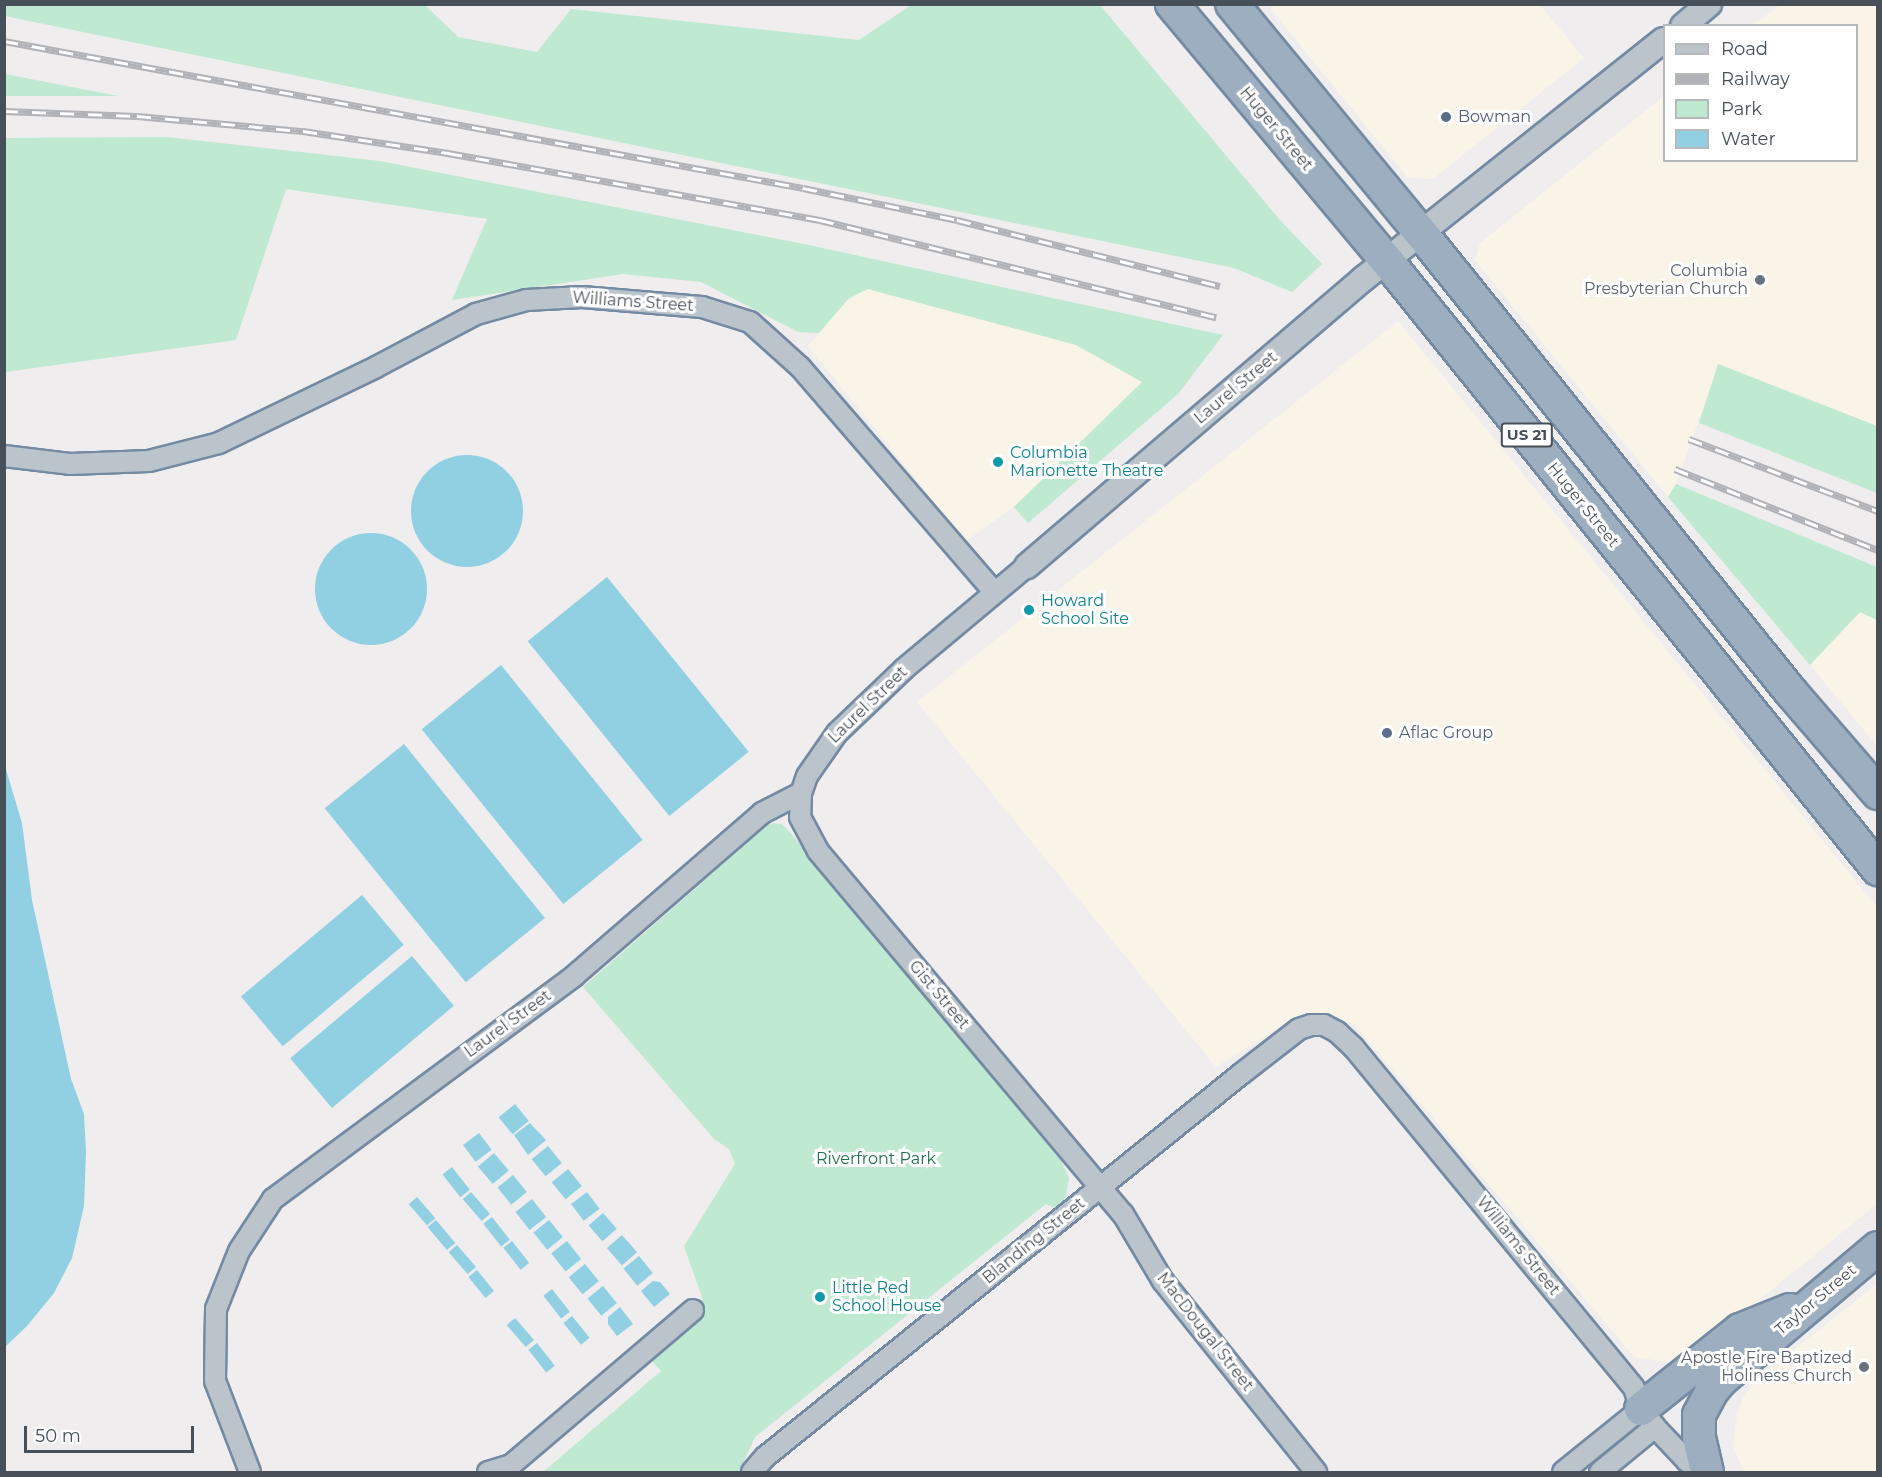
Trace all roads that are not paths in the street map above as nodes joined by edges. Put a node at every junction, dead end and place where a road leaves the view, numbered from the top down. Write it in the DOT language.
graph roads {
  1 [pos="1172,4"];
  2 [pos="1232,4"];
  3 [pos="1709,4"];
  4 [pos="1685,24"];
  5 [pos="1663,42"];
  6 [pos="1421,233"];
  7 [pos="1387,261"];
  8 [pos="4,456"];
  9 [pos="1027,566"];
  10 [pos="994,592"];
  11 [pos="801,793"];
  12 [pos="1878,793"];
  13 [pos="1878,869"];
  14 [pos="1324,1025"];
  15 [pos="1100,1187"];
  16 [pos="1878,1248"];
  17 [pos="1816,1299"];
  18 [pos="693,1310"];
  19 [pos="1648,1418"];
  20 [pos="250,1473"];
  21 [pos="488,1473"];
  22 [pos="752,1473"];
  23 [pos="1316,1473"];
  24 [pos="1563,1473"];
  25 [pos="1600,1473"];
  26 [pos="1705,1473"];
  1 -- 7 [label="highway, Huger Street / US 21"];
  2 -- 6 [label="highway, US 21"];
  3 -- 4 [label="street"];
  5 -- 6 [label="street, Laurel Street"];
  6 -- 7 [label="street, Laurel Street"];
  6 -- 12 [label="highway, US 21"];
  7 -- 9 [label="street, Laurel Street"];
  7 -- 13 [label="highway, Huger Street / US 21"];
  8 -- 10 [label="street, Williams Street"];
  9 -- 10 [label="street, Laurel Street"];
  10 -- 11 [label="street, Laurel Street"];
  11 -- 15 [label="street, Gist Street"];
  11 -- 20 [label="street, Laurel Street"];
  14 -- 15 [label="street, Blanding Street"];
  14 -- 19 [label="street, Williams Street"];
  15 -- 22 [label="street, Blanding Street"];
  15 -- 23 [label="street, MacDougal Street"];
  16 -- 17 [label="highway, Taylor Street"];
  17 -- 19 [label="highway"];
  17 -- 26 [label="highway, Taylor Street"];
  18 -- 21 [label="street"];
  19 -- 24 [label="street"];
  19 -- 25 [label="street"];
  19 -- 26 [label="street, Williams Street"];
}
